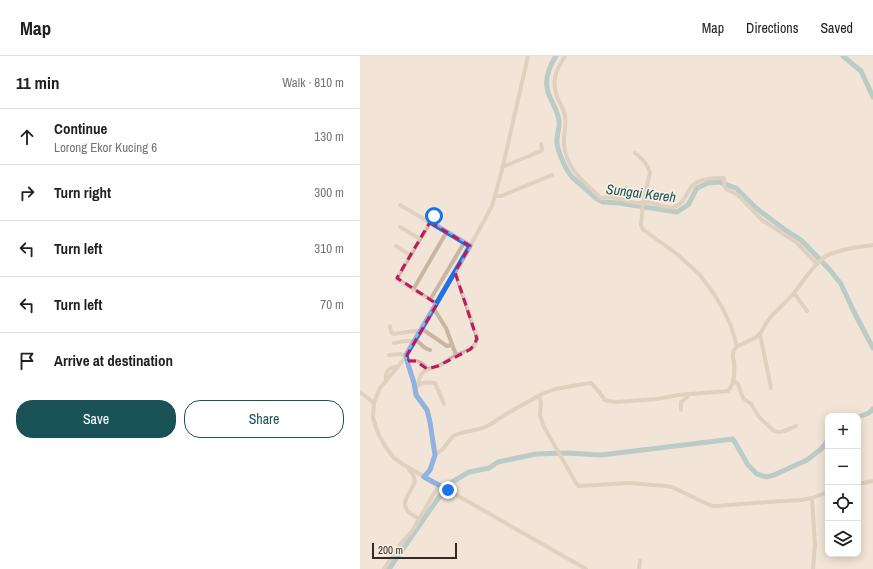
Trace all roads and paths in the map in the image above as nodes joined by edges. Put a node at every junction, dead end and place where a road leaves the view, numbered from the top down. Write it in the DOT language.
graph roads {
  1 [pos="528,56"];
  2 [pos="565,56"];
  3 [pos="541,144"];
  4 [pos="635,153"];
  5 [pos="502,167"];
  6 [pos="552,175"];
  7 [pos="495,196"];
  8 [pos="400,205"];
  9 [pos="643,205"];
  10 [pos="434,216"];
  11 [pos="430,222"];
  12 [pos="400,227"];
  13 [pos="446,232"];
  14 [pos="420,239"];
  15 [pos="464,243"];
  16 [pos="873,245"];
  17 [pos="396,246"];
  18 [pos="470,246"];
  19 [pos="410,255"];
  20 [pos="819,262"];
  21 [pos="455,272"];
  22 [pos="413,290"];
  23 [pos="794,293"];
  24 [pos="430,300"];
  25 [pos="437,304"];
  26 [pos="434,309"];
  27 [pos="807,311"];
  28 [pos="390,326"];
  29 [pos="421,330"];
  30 [pos="759,334"];
  31 [pos="415,341"];
  32 [pos="402,342"];
  33 [pos="394,343"];
  34 [pos="452,345"];
  35 [pos="737,346"];
  36 [pos="401,348"];
  37 [pos="430,350"];
  38 [pos="388,355"];
  39 [pos="456,355"];
  40 [pos="406,357"];
  41 [pos="427,369"];
  42 [pos="733,381"];
  43 [pos="418,386"];
  44 [pos="771,388"];
  45 [pos="416,391"];
  46 [pos="360,392"];
  47 [pos="687,394"];
  48 [pos="539,396"];
  49 [pos="374,403"];
  50 [pos="444,404"];
  51 [pos="681,410"];
  52 [pos="796,426"];
  53 [pos="435,455"];
  54 [pos="409,469"];
  55 [pos="424,477"];
  56 [pos="873,481"];
  57 [pos="861,483"];
  58 [pos="441,486"];
  59 [pos="825,493"];
  60 [pos="812,498"];
  61 [pos="420,519"];
  62 [pos="640,561"];
  63 [pos="384,569"];
  64 [pos="586,569"];
  65 [pos="639,569"];
  66 [pos="813,569"];
  1 -- 5 [label="street"];
  2 -- 9 [label="street"];
  3 -- 5 [label="street"];
  4 -- 9 [label="street"];
  5 -- 7 [label="street"];
  6 -- 7 [label="street"];
  7 -- 18 [label="street"];
  8 -- 11 [label="street"];
  9 -- 20 [label="street"];
  9 -- 35 [label="street"];
  10 -- 11 [label="street"];
  11 -- 13 [label="street"];
  11 -- 14 [label="street"];
  12 -- 14 [label="street"];
  13 -- 15 [label="street"];
  13 -- 22 [label="street"];
  14 -- 19 [label="street"];
  15 -- 18 [label="street"];
  15 -- 24 [label="street"];
  16 -- 20 [label="street"];
  17 -- 19 [label="street"];
  18 -- 21 [label="street"];
  19 -- 22 [label="street"];
  20 -- 23 [label="street"];
  21 -- 25 [label="street"];
  21 -- 39 [label="street"];
  22 -- 24 [label="street"];
  23 -- 27 [label="street"];
  23 -- 30 [label="street"];
  24 -- 25 [label="street"];
  25 -- 26 [label="street"];
  26 -- 29 [label="street"];
  26 -- 34 [label="street"];
  28 -- 29 [label="street"];
  29 -- 31 [label="street"];
  29 -- 34 [label="street"];
  30 -- 35 [label="street"];
  30 -- 44 [label="street"];
  31 -- 32 [label="street"];
  31 -- 37 [label="street"];
  31 -- 40 [label="street"];
  32 -- 33 [label="street"];
  32 -- 36 [label="street"];
  34 -- 39 [label="street"];
  35 -- 42 [label="street"];
  38 -- 40 [label="street"];
  39 -- 41 [label="street"];
  40 -- 41 [label="street"];
  40 -- 45 [label="street"];
  40 -- 49 [label="street"];
  41 -- 43 [label="street"];
  42 -- 47 [label="street"];
  42 -- 52 [label="street"];
  43 -- 45 [label="street"];
  43 -- 50 [label="street"];
  45 -- 53 [label="street"];
  46 -- 49 [label="street"];
  47 -- 48 [label="street"];
  47 -- 51 [label="street"];
  48 -- 53 [label="street"];
  48 -- 60 [label="street"];
  49 -- 54 [label="street"];
  53 -- 55 [label="street"];
  54 -- 55 [label="street"];
  54 -- 61 [label="street"];
  55 -- 58 [label="street"];
  56 -- 57 [label="street"];
  58 -- 61 [label="street"];
  58 -- 64 [label="street"];
  59 -- 60 [label="street"];
  60 -- 66 [label="street"];
  61 -- 63 [label="street"];
  62 -- 65 [label="street"];
}
